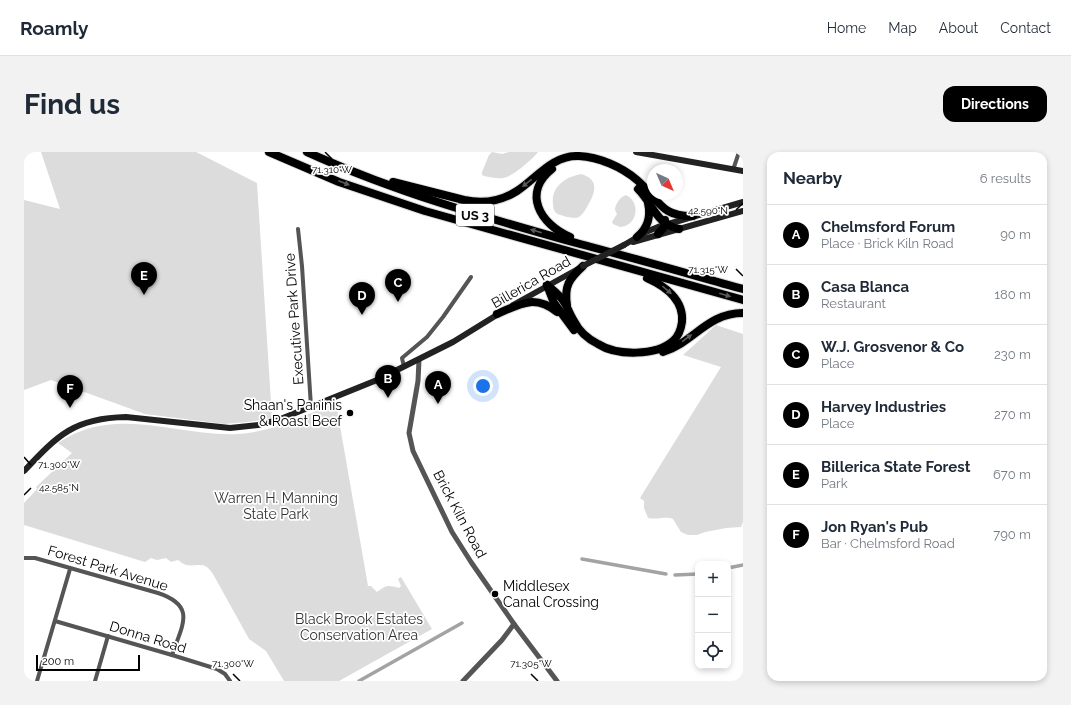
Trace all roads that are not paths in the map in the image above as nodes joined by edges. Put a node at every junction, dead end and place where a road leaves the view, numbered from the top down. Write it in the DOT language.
graph roads {
  1 [pos="269,152"];
  2 [pos="307,152"];
  3 [pos="636,152"];
  4 [pos="741,152"];
  5 [pos="743,156"];
  6 [pos="733,170"];
  7 [pos="743,171"];
  8 [pos="353,172"];
  9 [pos="647,191"];
  10 [pos="647,198"];
  11 [pos="647,200"];
  12 [pos="648,200"];
  13 [pos="655,200"];
  14 [pos="743,202"];
  15 [pos="743,211"];
  16 [pos="693,216"];
  17 [pos="666,224"];
  18 [pos="679,228"];
  19 [pos="298,229"];
  20 [pos="658,234"];
  21 [pos="637,237"];
  22 [pos="624,245"];
  23 [pos="600,249"];
  24 [pos="583,266"];
  25 [pos="620,266"];
  26 [pos="471,277"];
  27 [pos="547,285"];
  28 [pos="743,289"];
  29 [pos="743,300"];
  30 [pos="568,308"];
  31 [pos="743,313"];
  32 [pos="497,314"];
  33 [pos="565,318"];
  34 [pos="419,360"];
  35 [pos="404,367"];
  36 [pos="312,407"];
  37 [pos="24,471"];
  38 [pos="24,558"];
  39 [pos="70,569"];
  40 [pos="55,621"];
  41 [pos="514,624"];
  42 [pos="108,636"];
  43 [pos="172,655"];
  44 [pos="37,681"];
  45 [pos="96,681"];
  46 [pos="230,681"];
  47 [pos="463,681"];
  48 [pos="557,681"];
  1 -- 25 [label="highway, US 3, one-way"];
  2 -- 8 [label="highway, US 3"];
  3 -- 6 [label="main road"];
  4 -- 5 [label="street"];
  4 -- 6 [label="street"];
  6 -- 7 [label="main road"];
  9 -- 8 [label="highway, one-way"];
  23 -- 8 [label="highway, US 3, one-way"];
  10 -- 23 [label="highway"];
  11 -- 21 [label="highway"];
  12 -- 17 [label="highway"];
  13 -- 16 [label="highway"];
  13 -- 17 [label="highway"];
  14 -- 16 [label="main road, Billerica Road"];
  15 -- 18 [label="main road, Billerica Road"];
  16 -- 17 [label="main road, Billerica Road"];
  17 -- 18 [label="highway"];
  17 -- 20 [label="highway"];
  17 -- 21 [label="main road, Billerica Road"];
  18 -- 20 [label="main road, Billerica Road"];
  19 -- 36 [label="street, Executive Park Drive"];
  20 -- 22 [label="main road, Billerica Road"];
  21 -- 22 [label="main road, Billerica Road"];
  22 -- 24 [label="main road, Billerica Road, bridge"];
  23 -- 28 [label="highway, US 3"];
  24 -- 27 [label="main road, Billerica Road"];
  24 -- 30 [label="highway"];
  25 -- 29 [label="highway, US 3, one-way"];
  25 -- 30 [label="highway, one-way"];
  26 -- 35 [label="street"];
  27 -- 30 [label="highway"];
  27 -- 32 [label="main road, Billerica Road"];
  27 -- 33 [label="highway"];
  33 -- 31 [label="highway, one-way"];
  32 -- 33 [label="highway"];
  32 -- 34 [label="main road, Billerica Road"];
  34 -- 35 [label="main road, Billerica Road"];
  34 -- 41 [label="street, Brick Kiln Road"];
  35 -- 36 [label="main road, Billerica Road"];
  36 -- 37 [label="main road, Billerica Road"];
  38 -- 39 [label="street, Forest Park Avenue"];
  39 -- 40 [label="street"];
  39 -- 43 [label="street, Forest Park Avenue"];
  40 -- 42 [label="street, Donna Road"];
  40 -- 44 [label="street"];
  41 -- 47 [label="street"];
  41 -- 48 [label="street, Brick Kiln Road"];
  42 -- 43 [label="street, Donna Road"];
  42 -- 45 [label="street"];
  43 -- 46 [label="street, Donna Road"];
}
